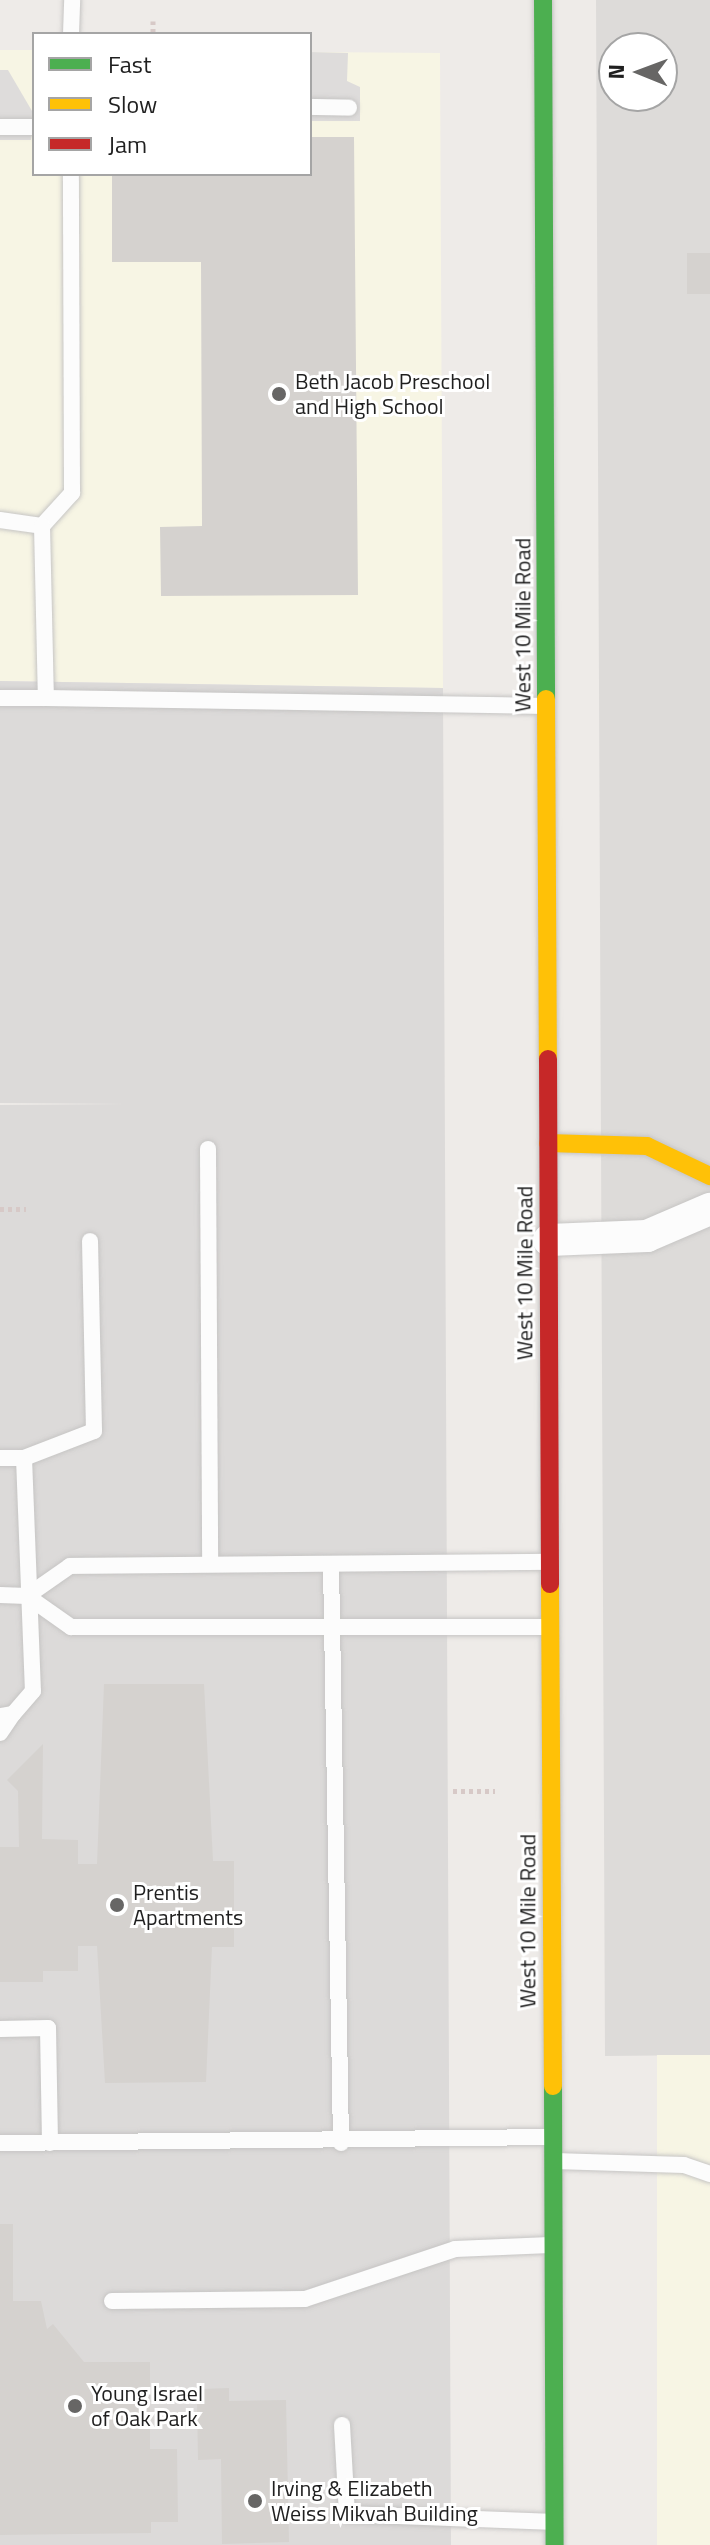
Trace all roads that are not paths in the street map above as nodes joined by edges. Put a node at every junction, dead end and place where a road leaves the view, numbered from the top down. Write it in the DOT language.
graph roads {
  1 [pos="72,0"];
  2 [pos="543,0"];
  3 [pos="71,32"];
  4 [pos="312,107"];
  5 [pos="349,108"];
  6 [pos="0,127"];
  7 [pos="32,127"];
  8 [pos="71,176"];
  9 [pos="0,520"];
  10 [pos="42,526"];
  11 [pos="0,698"];
  12 [pos="46,698"];
  13 [pos="548,706"];
  14 [pos="548,1143"];
  15 [pos="208,1149"];
  16 [pos="710,1176"];
  17 [pos="710,1209"];
  18 [pos="549,1240"];
  19 [pos="90,1241"];
  20 [pos="0,1458"];
  21 [pos="24,1458"];
  22 [pos="551,1562"];
  23 [pos="210,1564"];
  24 [pos="331,1564"];
  25 [pos="0,1595"];
  26 [pos="27,1596"];
  27 [pos="332,1627"];
  28 [pos="551,1627"];
  29 [pos="7,1715"];
  30 [pos="0,1733"];
  31 [pos="0,2029"];
  32 [pos="553,2137"];
  33 [pos="0,2143"];
  34 [pos="50,2143"];
  35 [pos="341,2143"];
  36 [pos="553,2161"];
  37 [pos="710,2174"];
  38 [pos="553,2245"];
  39 [pos="112,2301"];
  40 [pos="342,2425"];
  41 [pos="555,2522"];
  42 [pos="555,2545"];
  1 -- 3 [label="lane"];
  2 -- 13 [label="main road, West 10 Mile Road"];
  4 -- 5 [label="lane"];
  6 -- 7 [label="lane"];
  8 -- 10 [label="lane"];
  9 -- 10 [label="lane"];
  10 -- 12 [label="lane"];
  11 -- 12 [label="lane"];
  12 -- 13 [label="lane"];
  13 -- 14 [label="main road, West 10 Mile Road"];
  14 -- 16 [label="main road"];
  14 -- 18 [label="main road, West 10 Mile Road"];
  15 -- 23 [label="lane"];
  17 -- 18 [label="street"];
  18 -- 22 [label="main road, West 10 Mile Road"];
  19 -- 21 [label="lane"];
  20 -- 21 [label="lane"];
  21 -- 26 [label="lane"];
  22 -- 24 [label="lane"];
  22 -- 28 [label="main road, West 10 Mile Road"];
  23 -- 24 [label="lane"];
  23 -- 26 [label="lane"];
  24 -- 27 [label="lane"];
  25 -- 26 [label="lane"];
  26 -- 27 [label="lane"];
  26 -- 29 [label="lane"];
  27 -- 28 [label="lane"];
  27 -- 35 [label="lane"];
  28 -- 32 [label="main road, West 10 Mile Road"];
  29 -- 30 [label="lane"];
  31 -- 34 [label="lane"];
  32 -- 35 [label="lane"];
  32 -- 36 [label="main road, West 10 Mile Road"];
  33 -- 34 [label="lane"];
  34 -- 35 [label="lane"];
  36 -- 37 [label="lane"];
  36 -- 38 [label="main road, West 10 Mile Road"];
  38 -- 39 [label="lane"];
  38 -- 41 [label="main road, West 10 Mile Road"];
  40 -- 41 [label="lane"];
  41 -- 42 [label="main road, West 10 Mile Road"];
}
